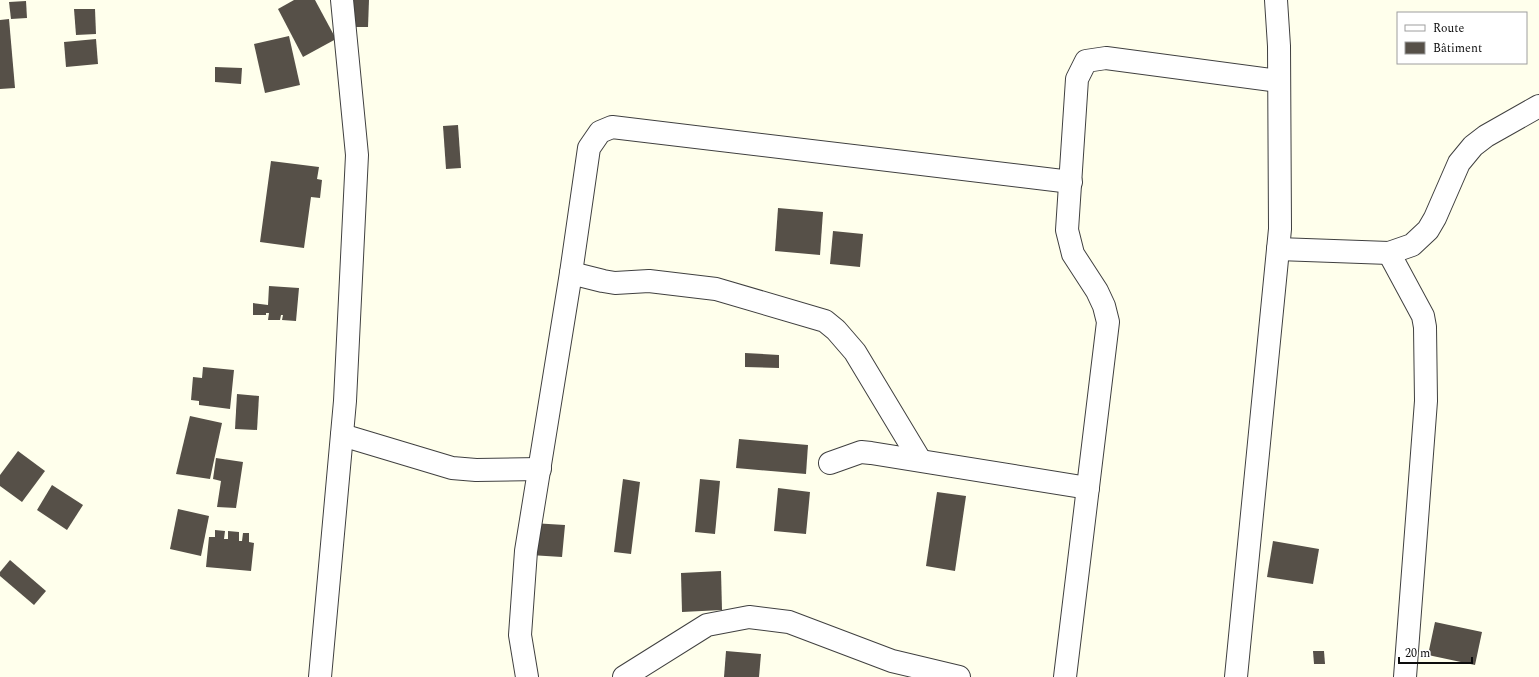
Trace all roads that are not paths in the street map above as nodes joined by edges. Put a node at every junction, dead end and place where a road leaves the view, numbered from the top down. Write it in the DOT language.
graph roads {
  1 [pos="342,0"];
  2 [pos="1276,0"];
  3 [pos="1279,81"];
  4 [pos="1539,106"];
  5 [pos="1071,182"];
  6 [pos="1278,249"];
  7 [pos="1388,253"];
  8 [pos="571,272"];
  9 [pos="342,435"];
  10 [pos="920,460"];
  11 [pos="830,463"];
  12 [pos="540,468"];
  13 [pos="1088,488"];
  14 [pos="320,677"];
  15 [pos="527,677"];
  16 [pos="624,677"];
  17 [pos="959,677"];
  18 [pos="1065,677"];
  19 [pos="1236,677"];
  20 [pos="1404,677"];
  1 -- 9 [label="street"];
  2 -- 3 [label="street"];
  3 -- 5 [label="street"];
  3 -- 6 [label="street"];
  4 -- 7 [label="street"];
  5 -- 8 [label="street"];
  5 -- 13 [label="street"];
  6 -- 7 [label="street"];
  6 -- 19 [label="street"];
  7 -- 20 [label="street"];
  8 -- 10 [label="street"];
  8 -- 12 [label="street"];
  9 -- 12 [label="street"];
  9 -- 14 [label="street"];
  10 -- 11 [label="street"];
  10 -- 13 [label="street"];
  12 -- 15 [label="street"];
  13 -- 18 [label="street"];
  16 -- 17 [label="street"];
}
